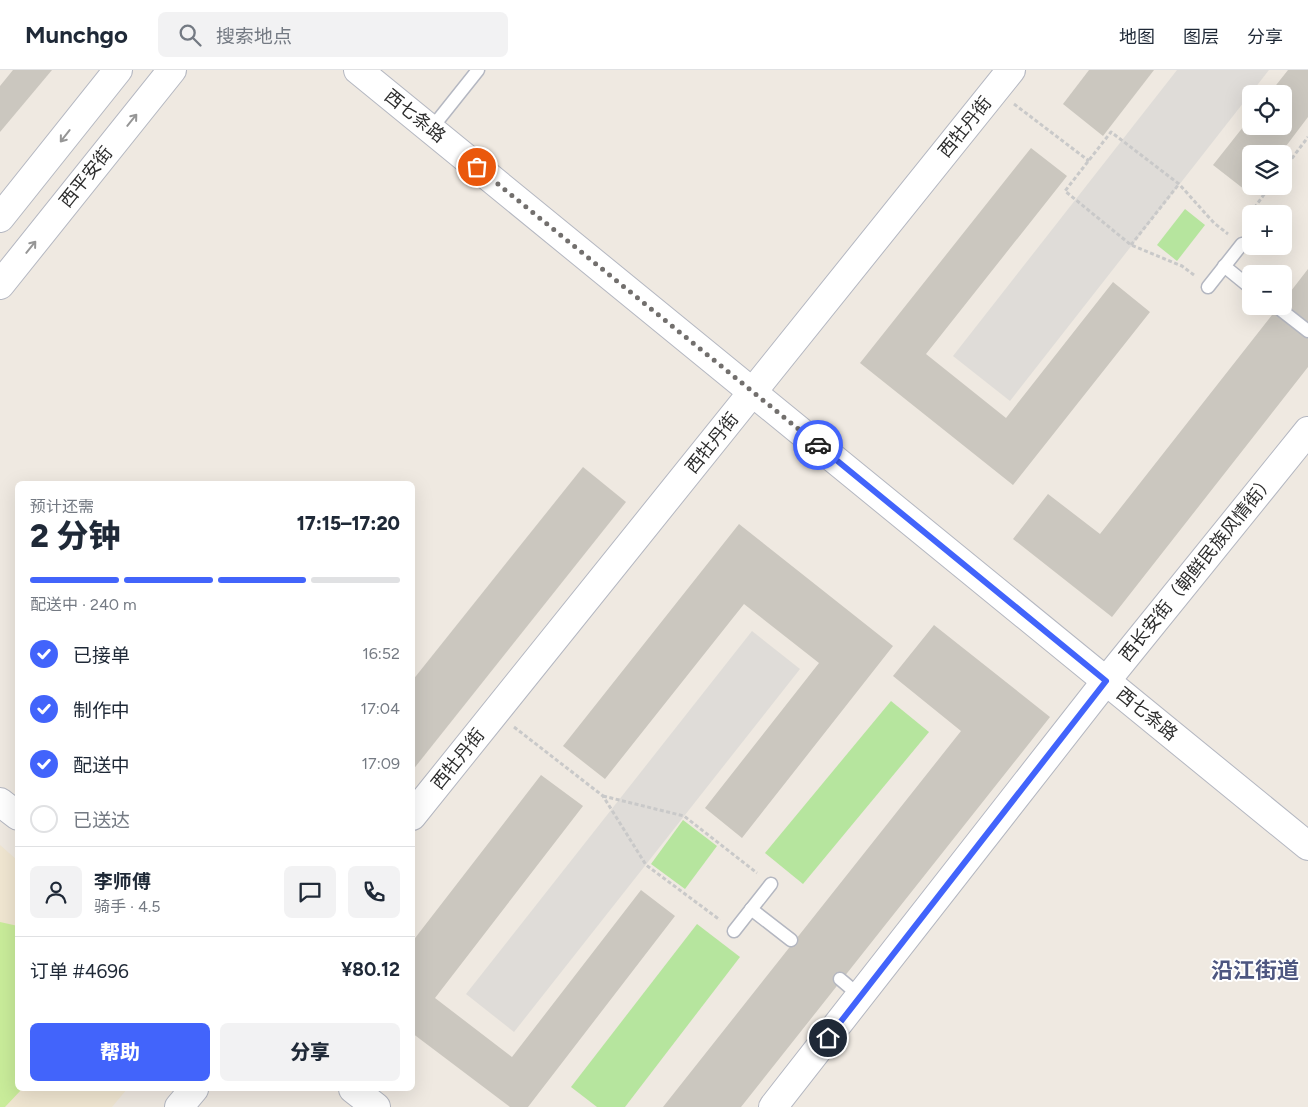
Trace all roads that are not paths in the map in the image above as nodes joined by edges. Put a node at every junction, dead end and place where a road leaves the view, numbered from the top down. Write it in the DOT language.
graph roads {
  1 [pos="118,70"];
  2 [pos="172,70"];
  3 [pos="358,70"];
  4 [pos="478,70"];
  5 [pos="1003,80"];
  6 [pos="431,130"];
  7 [pos="0,218"];
  8 [pos="1242,244"];
  9 [pos="1224,266"];
  10 [pos="1242,281"];
  11 [pos="0,285"];
  12 [pos="1208,287"];
  13 [pos="1288,315"];
  14 [pos="1308,331"];
  15 [pos="753,392"];
  16 [pos="1308,431"];
  17 [pos="1106,681"];
  18 [pos="0,802"];
  19 [pos="415,812"];
  20 [pos="15,814"];
  21 [pos="1308,846"];
  22 [pos="771,884"];
  23 [pos="752,909"];
  24 [pos="734,931"];
  25 [pos="791,940"];
  26 [pos="192,1091"];
  27 [pos="356,1091"];
  28 [pos="179,1107"];
  29 [pos="376,1107"];
  30 [pos="773,1107"];
  1 -- 7 [label="street, one-way"];
  11 -- 2 [label="street, 西平安街, one-way"];
  3 -- 6 [label="street, 西七条路"];
  4 -- 6 [label="lane"];
  5 -- 15 [label="street, 西牡丹街"];
  6 -- 15 [label="street, 西七条路"];
  8 -- 9 [label="lane"];
  9 -- 10 [label="lane"];
  9 -- 12 [label="lane"];
  13 -- 14 [label="lane"];
  15 -- 17 [label="street, 西七条路"];
  15 -- 19 [label="street, 西牡丹街"];
  16 -- 17 [label="street, 西长安街（朝鲜民族风情街）"];
  17 -- 21 [label="street, 西七条路"];
  17 -- 30 [label="street, 西长安街（朝鲜民族风情街）"];
  18 -- 20 [label="street"];
  22 -- 23 [label="lane"];
  23 -- 24 [label="lane"];
  23 -- 25 [label="lane"];
  26 -- 28 [label="street"];
  27 -- 29 [label="street"];
}
